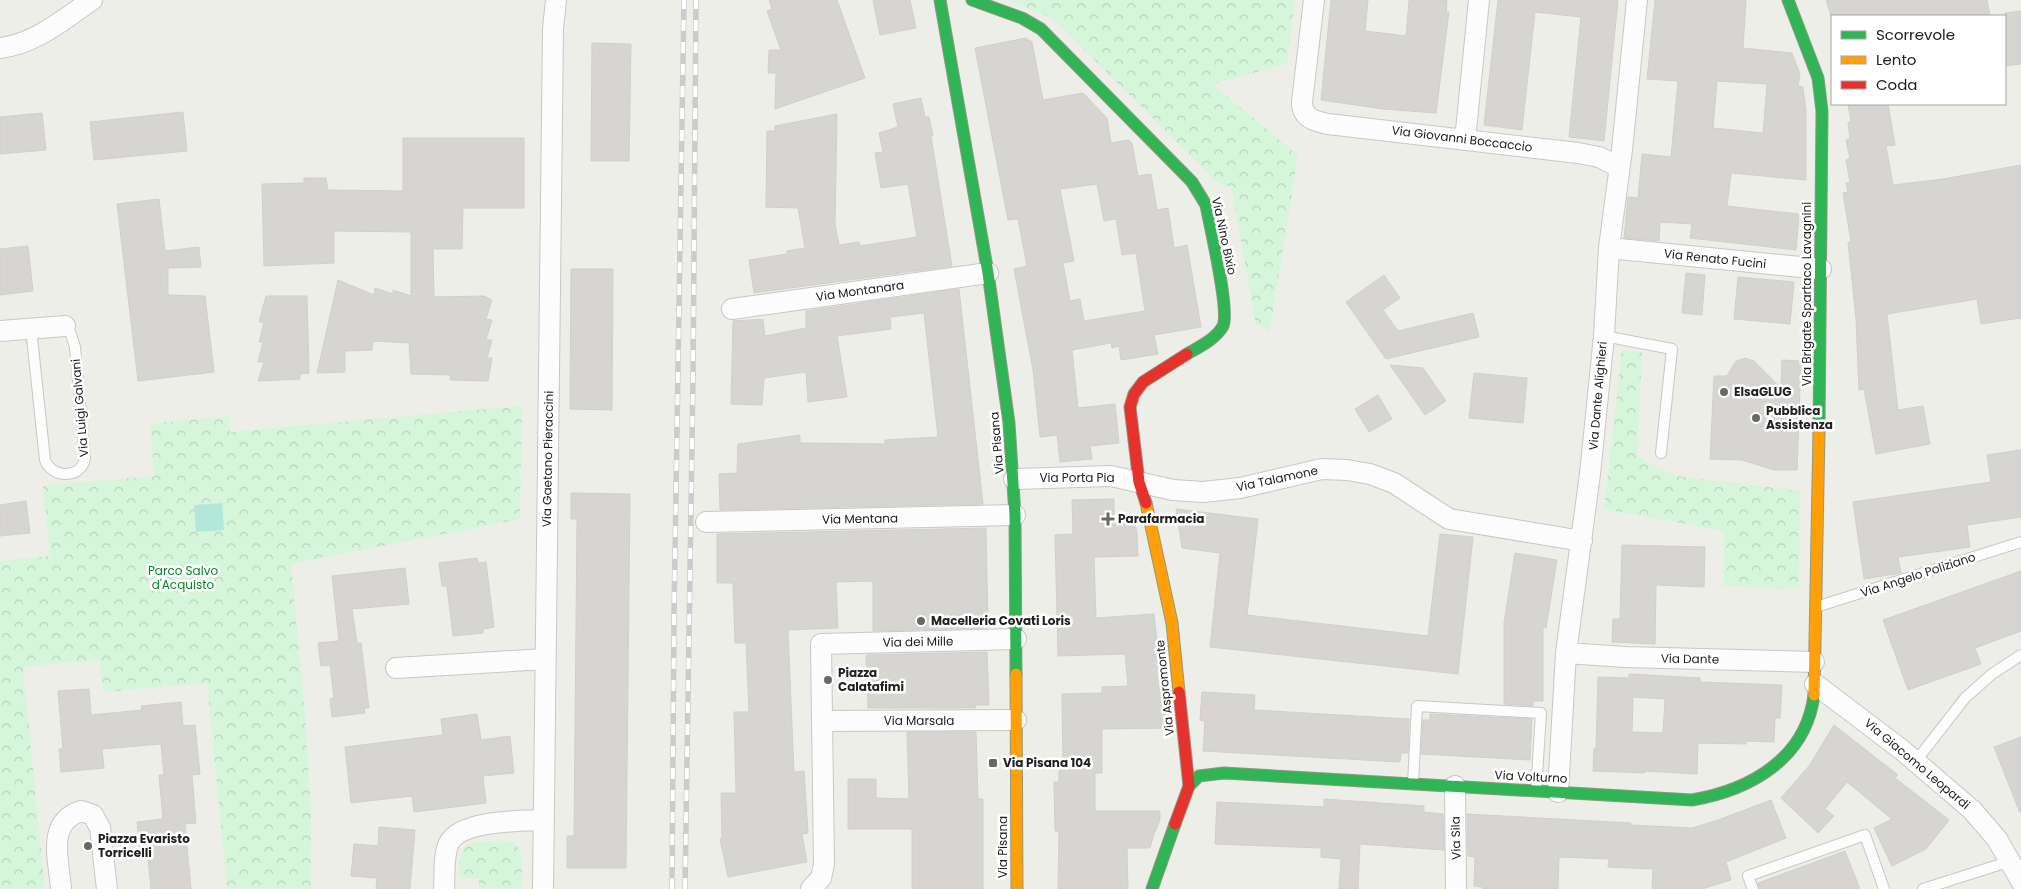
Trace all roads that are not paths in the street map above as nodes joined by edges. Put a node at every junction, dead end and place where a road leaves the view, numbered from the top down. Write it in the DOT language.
graph roads {
  1 [pos="548,0"];
  2 [pos="556,0"];
  3 [pos="940,0"];
  4 [pos="972,0"];
  5 [pos="1314,0"];
  6 [pos="1479,0"];
  7 [pos="1637,0"];
  8 [pos="1788,0"];
  9 [pos="81,4"];
  10 [pos="553,29"];
  11 [pos="0,48"];
  12 [pos="1465,140"];
  13 [pos="1619,167"];
  14 [pos="1609,248"];
  15 [pos="1821,269"];
  16 [pos="988,273"];
  17 [pos="732,309"];
  18 [pos="65,326"];
  19 [pos="31,328"];
  20 [pos="0,331"];
  21 [pos="1604,336"];
  22 [pos="1661,453"];
  23 [pos="1014,479"];
  24 [pos="1139,482"];
  25 [pos="1015,515"];
  26 [pos="706,522"];
  27 [pos="1582,541"];
  28 [pos="2021,542"];
  29 [pos="1815,607"];
  30 [pos="1016,640"];
  31 [pos="1566,654"];
  32 [pos="2021,655"];
  33 [pos="545,659"];
  34 [pos="1814,662"];
  35 [pos="396,668"];
  36 [pos="1815,684"];
  37 [pos="1016,720"];
  38 [pos="822,721"];
  39 [pos="1916,761"];
  40 [pos="1413,784"];
  41 [pos="1189,786"];
  42 [pos="1455,786"];
  43 [pos="1536,791"];
  44 [pos="1558,792"];
  45 [pos="543,820"];
  46 [pos="2011,862"];
  47 [pos="2021,881"];
  48 [pos="813,888"];
  49 [pos="61,889"];
  50 [pos="107,889"];
  51 [pos="444,889"];
  52 [pos="542,889"];
  53 [pos="1017,889"];
  54 [pos="1152,889"];
  55 [pos="1456,889"];
  56 [pos="1752,889"];
  57 [pos="1884,889"];
  58 [pos="1923,889"];
  1 -- 10 [label="street, Via Gaetano Pieraccini"];
  2 -- 10 [label="street, Via Gaetano Pieraccini"];
  3 -- 16 [label="street, Via Pisana"];
  4 -- 24 [label="street, Via Nino Bixio"];
  5 -- 12 [label="street, Via Giovanni Boccaccio"];
  6 -- 12 [label="street"];
  7 -- 13 [label="street, Via Dante Alighieri"];
  8 -- 15 [label="street, Via Brigate Spartaco Lavagnini"];
  9 -- 11 [label="street"];
  10 -- 33 [label="street, Via Gaetano Pieraccini"];
  12 -- 13 [label="street, Via Giovanni Boccaccio"];
  13 -- 14 [label="street, Via Dante Alighieri"];
  14 -- 15 [label="street, Via Renato Fucini"];
  14 -- 21 [label="street, Via Dante Alighieri"];
  15 -- 29 [label="street, Via Brigate Spartaco Lavagnini"];
  16 -- 17 [label="street, Via Montanara"];
  16 -- 23 [label="street, Via Pisana"];
  18 -- 19 [label="street, Via Luigi Galvani"];
  18 -- 19 [label="lane, Via Luigi Galvani"];
  19 -- 20 [label="street, Via Luigi Galvani"];
  21 -- 22 [label="lane"];
  21 -- 27 [label="street, Via Dante Alighieri"];
  23 -- 24 [label="street, Via Porta Pia"];
  23 -- 25 [label="street, Via Pisana"];
  24 -- 27 [label="street, Via Talamone"];
  24 -- 41 [label="street, Via Aspromonte"];
  25 -- 26 [label="street, Via Mentana"];
  25 -- 30 [label="street, Via Pisana"];
  27 -- 31 [label="street, Via Dante Alighieri"];
  28 -- 29 [label="lane, Via Angelo Poliziano"];
  29 -- 34 [label="street, Via Brigate Spartaco Lavagnini"];
  30 -- 37 [label="street, Via Pisana"];
  30 -- 38 [label="street, Via dei Mille"];
  31 -- 34 [label="street, Via Dante"];
  31 -- 44 [label="street, Via Dante Alighieri"];
  32 -- 39 [label="lane"];
  33 -- 35 [label="street"];
  33 -- 45 [label="street, Via Gaetano Pieraccini"];
  34 -- 36 [label="street, Via Brigate Spartaco Lavagnini"];
  36 -- 39 [label="street, Via Giacomo Leopardi"];
  36 -- 44 [label="street, Via Volturno"];
  37 -- 38 [label="street, Via Marsala"];
  37 -- 53 [label="street, Via Pisana"];
  38 -- 48 [label="street"];
  39 -- 46 [label="street, Via Giacomo Leopardi"];
  40 -- 41 [label="street, Via Volturno"];
  40 -- 42 [label="street, Via Volturno"];
  40 -- 43 [label="lane"];
  41 -- 54 [label="street, Via Aspromonte"];
  42 -- 43 [label="street, Via Volturno"];
  42 -- 55 [label="street, Via Sila"];
  43 -- 44 [label="street, Via Volturno"];
  45 -- 51 [label="street"];
  45 -- 52 [label="street, Via Gaetano Pieraccini"];
  46 -- 47 [label="street, Via Giacomo Leopardi"];
  46 -- 58 [label="lane"];
  49 -- 50 [label="street"];
  56 -- 57 [label="lane"];
}
